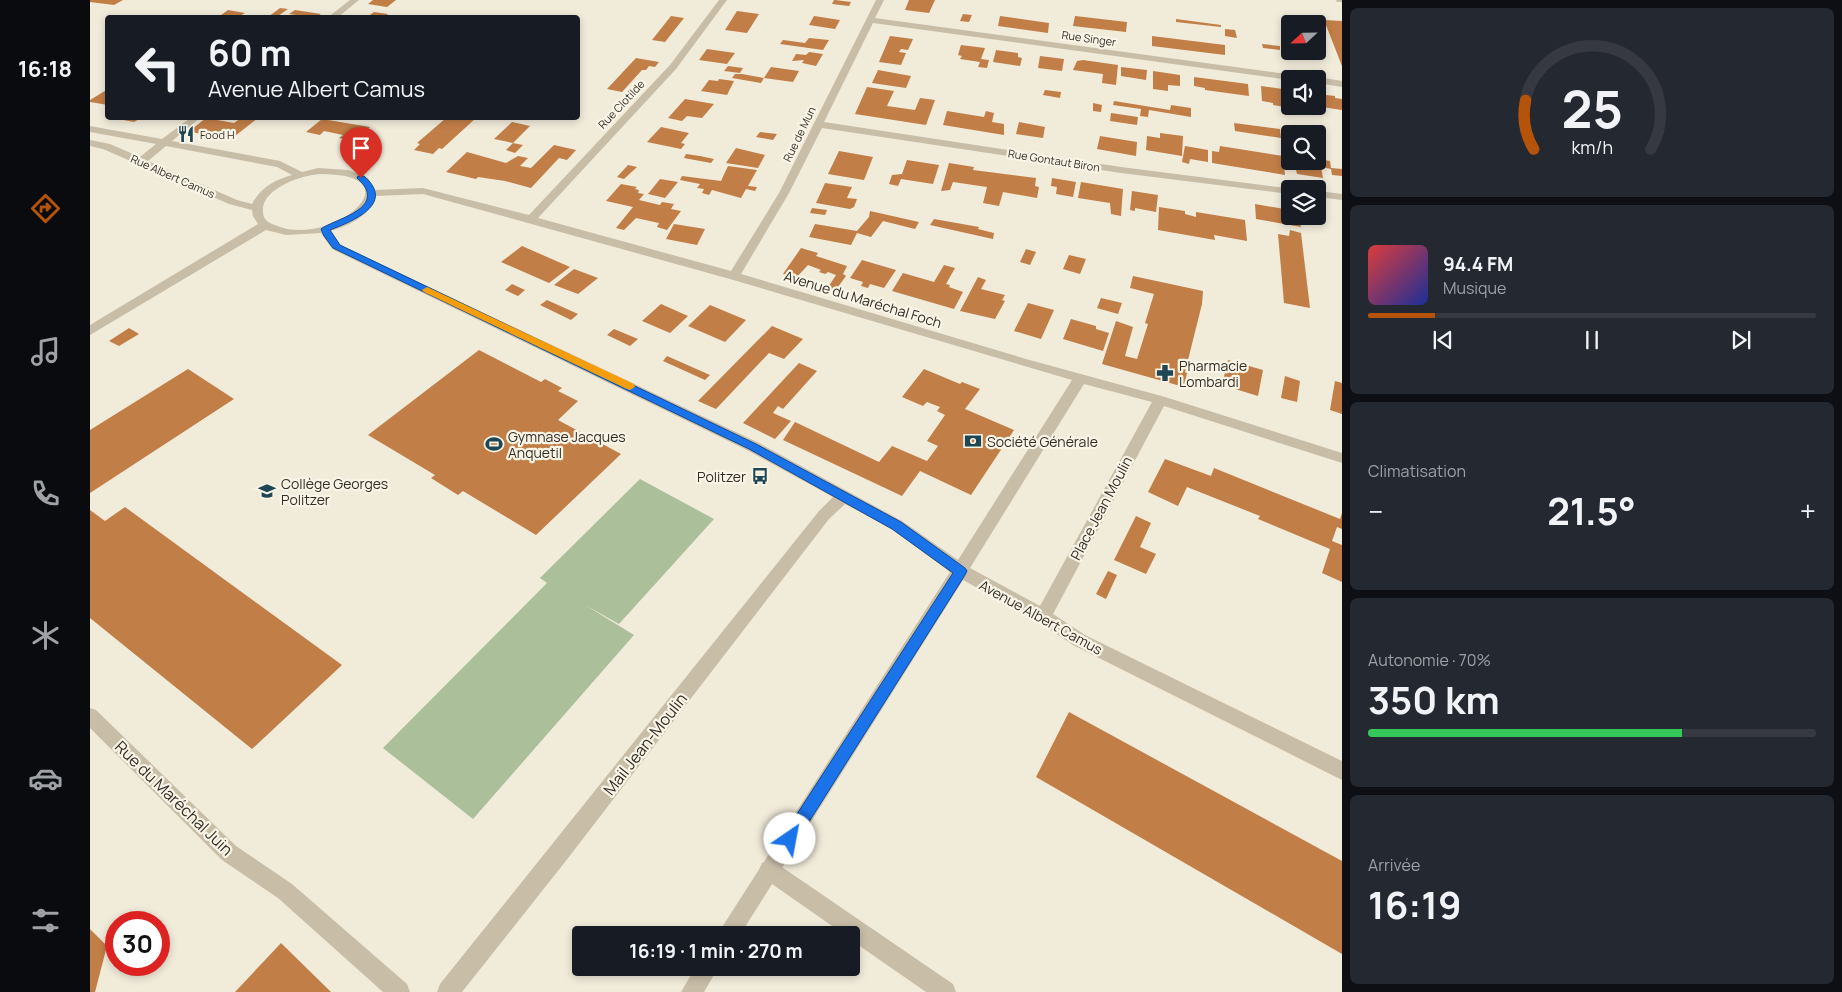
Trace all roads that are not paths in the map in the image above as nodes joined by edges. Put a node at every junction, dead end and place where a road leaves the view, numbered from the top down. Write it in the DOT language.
graph roads {
  1 [pos="355,0"];
  2 [pos="723,0"];
  3 [pos="880,0"];
  4 [pos="335,15"];
  5 [pos="870,20"];
  6 [pos="1281,76"];
  7 [pos="1326,81"];
  8 [pos="1342,84"];
  9 [pos="193,120"];
  10 [pos="818,124"];
  11 [pos="90,129"];
  12 [pos="90,143"];
  13 [pos="161,144"];
  14 [pos="140,162"];
  15 [pos="301,175"];
  16 [pos="1281,190"];
  17 [pos="372,193"];
  18 [pos="1326,195"];
  19 [pos="1342,197"];
  20 [pos="256,208"];
  21 [pos="531,219"];
  22 [pos="265,225"];
  23 [pos="326,229"];
  24 [pos="734,276"];
  25 [pos="90,331"];
  26 [pos="1080,378"];
  27 [pos="1160,400"];
  28 [pos="1342,458"];
  29 [pos="843,496"];
  30 [pos="960,571"];
  31 [pos="1043,616"];
  32 [pos="90,716"];
  33 [pos="1342,771"];
  34 [pos="769,870"];
  35 [pos="734,926"];
  36 [pos="702,976"];
  37 [pos="399,992"];
  38 [pos="448,992"];
  39 [pos="692,992"];
  40 [pos="946,992"];
  1 -- 4 [label="street"];
  2 -- 21 [label="street, Rue Clotilde"];
  3 -- 5 [label="street, Rue de Mun"];
  5 -- 6 [label="street, Rue Singer"];
  5 -- 10 [label="street, Rue de Mun"];
  7 -- 8 [label="street"];
  9 -- 13 [label="street"];
  10 -- 16 [label="street, Rue Gontaut Biron"];
  10 -- 24 [label="street, Rue de Mun"];
  11 -- 13 [label="street"];
  12 -- 14 [label="street, Rue Albert Camus"];
  13 -- 14 [label="street"];
  13 -- 15 [label="street"];
  14 -- 20 [label="street, Rue Albert Camus"];
  15 -- 17 [label="street"];
  15 -- 20 [label="street"];
  17 -- 21 [label="street, Avenue du Maréchal Foch"];
  17 -- 23 [label="street"];
  18 -- 19 [label="street"];
  20 -- 22 [label="street"];
  21 -- 24 [label="street, Avenue du Maréchal Foch"];
  22 -- 23 [label="street"];
  22 -- 25 [label="street"];
  23 -- 29 [label="street, Avenue Albert Camus"];
  24 -- 26 [label="street, Avenue du Maréchal Foch"];
  26 -- 27 [label="street, Avenue du Maréchal Foch"];
  26 -- 30 [label="street"];
  27 -- 28 [label="street, Avenue du Maréchal Foch"];
  27 -- 31 [label="street, Place Jean Moulin"];
  29 -- 30 [label="street, Avenue Albert Camus"];
  29 -- 38 [label="street, Mail Jean-Moulin"];
  30 -- 31 [label="street, Avenue Albert Camus"];
  30 -- 34 [label="street"];
  31 -- 33 [label="street, Avenue Albert Camus"];
  32 -- 37 [label="street, Rue du Maréchal Juin"];
  34 -- 35 [label="street"];
  34 -- 40 [label="street"];
  36 -- 39 [label="street"];
}
